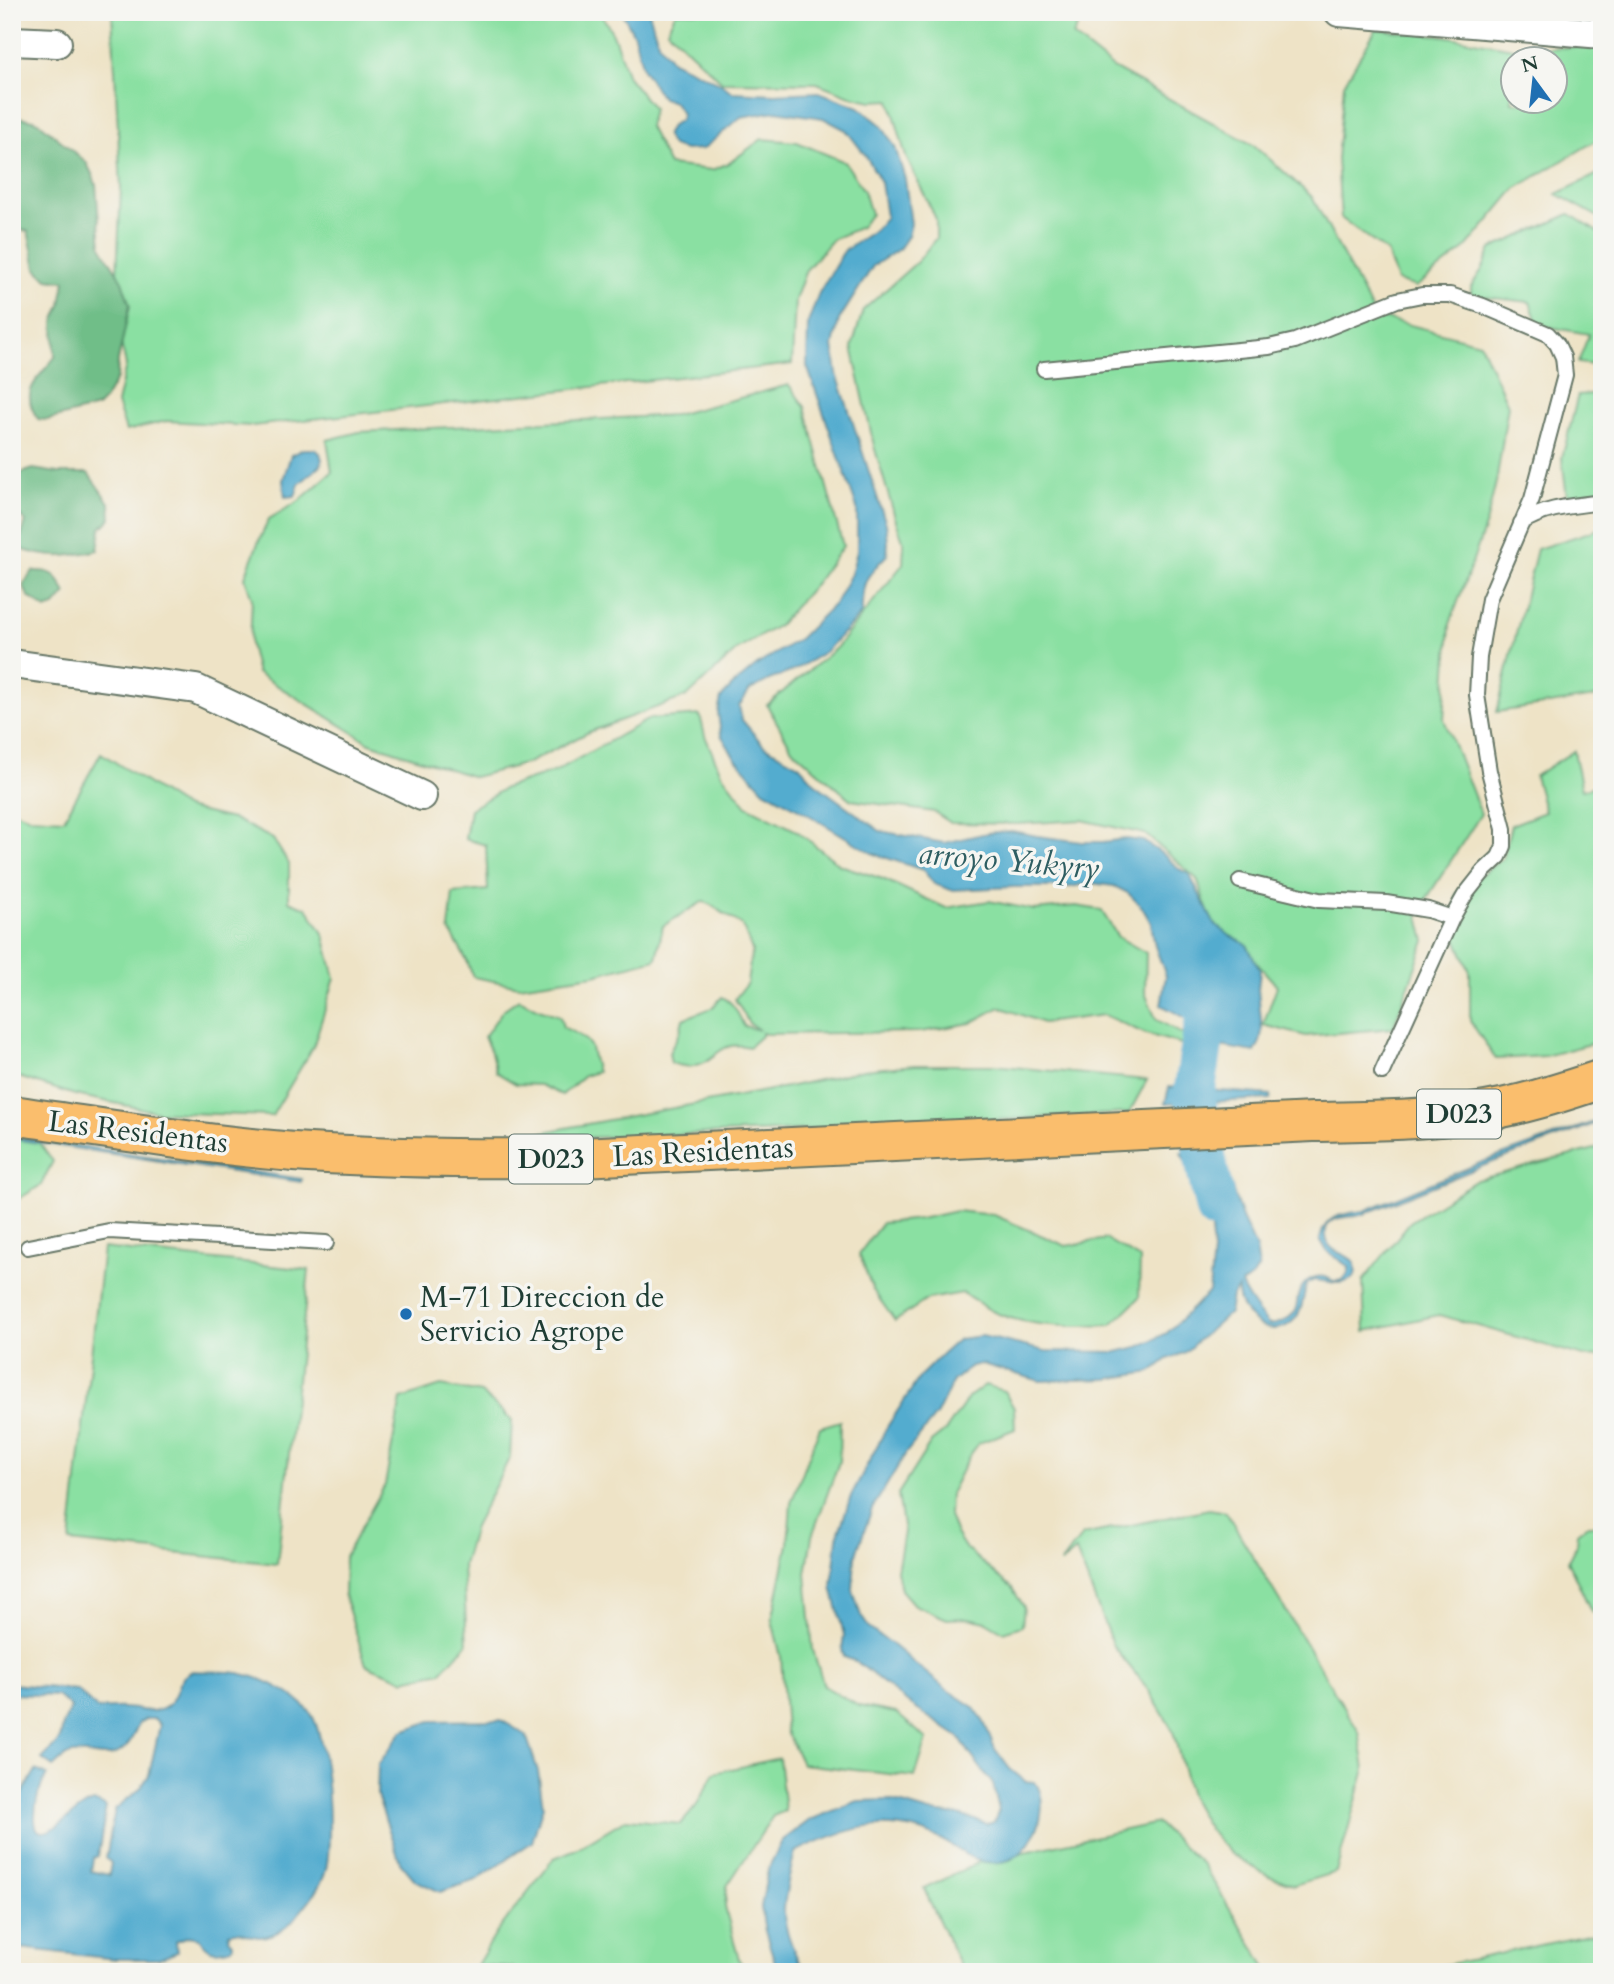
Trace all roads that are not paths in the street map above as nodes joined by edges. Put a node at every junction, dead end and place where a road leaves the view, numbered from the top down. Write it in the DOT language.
graph roads {
  1 [pos="1339,12"];
  2 [pos="1602,34"];
  3 [pos="12,41"];
  4 [pos="57,43"];
  5 [pos="1044,369"];
  6 [pos="1602,502"];
  7 [pos="1521,523"];
  8 [pos="12,664"];
  9 [pos="422,796"];
  10 [pos="1240,881"];
  11 [pos="1452,918"];
  12 [pos="1382,1072"];
  13 [pos="1602,1079"];
  14 [pos="12,1115"];
  15 [pos="326,1243"];
  16 [pos="28,1247"];
  1 -- 2 [label="street"];
  3 -- 4 [label="street"];
  5 -- 7 [label="lane"];
  6 -- 7 [label="lane"];
  7 -- 11 [label="lane"];
  8 -- 9 [label="street"];
  10 -- 11 [label="lane"];
  11 -- 12 [label="lane"];
  13 -- 14 [label="main road, Las Residentas / D023"];
  15 -- 16 [label="lane"];
}
